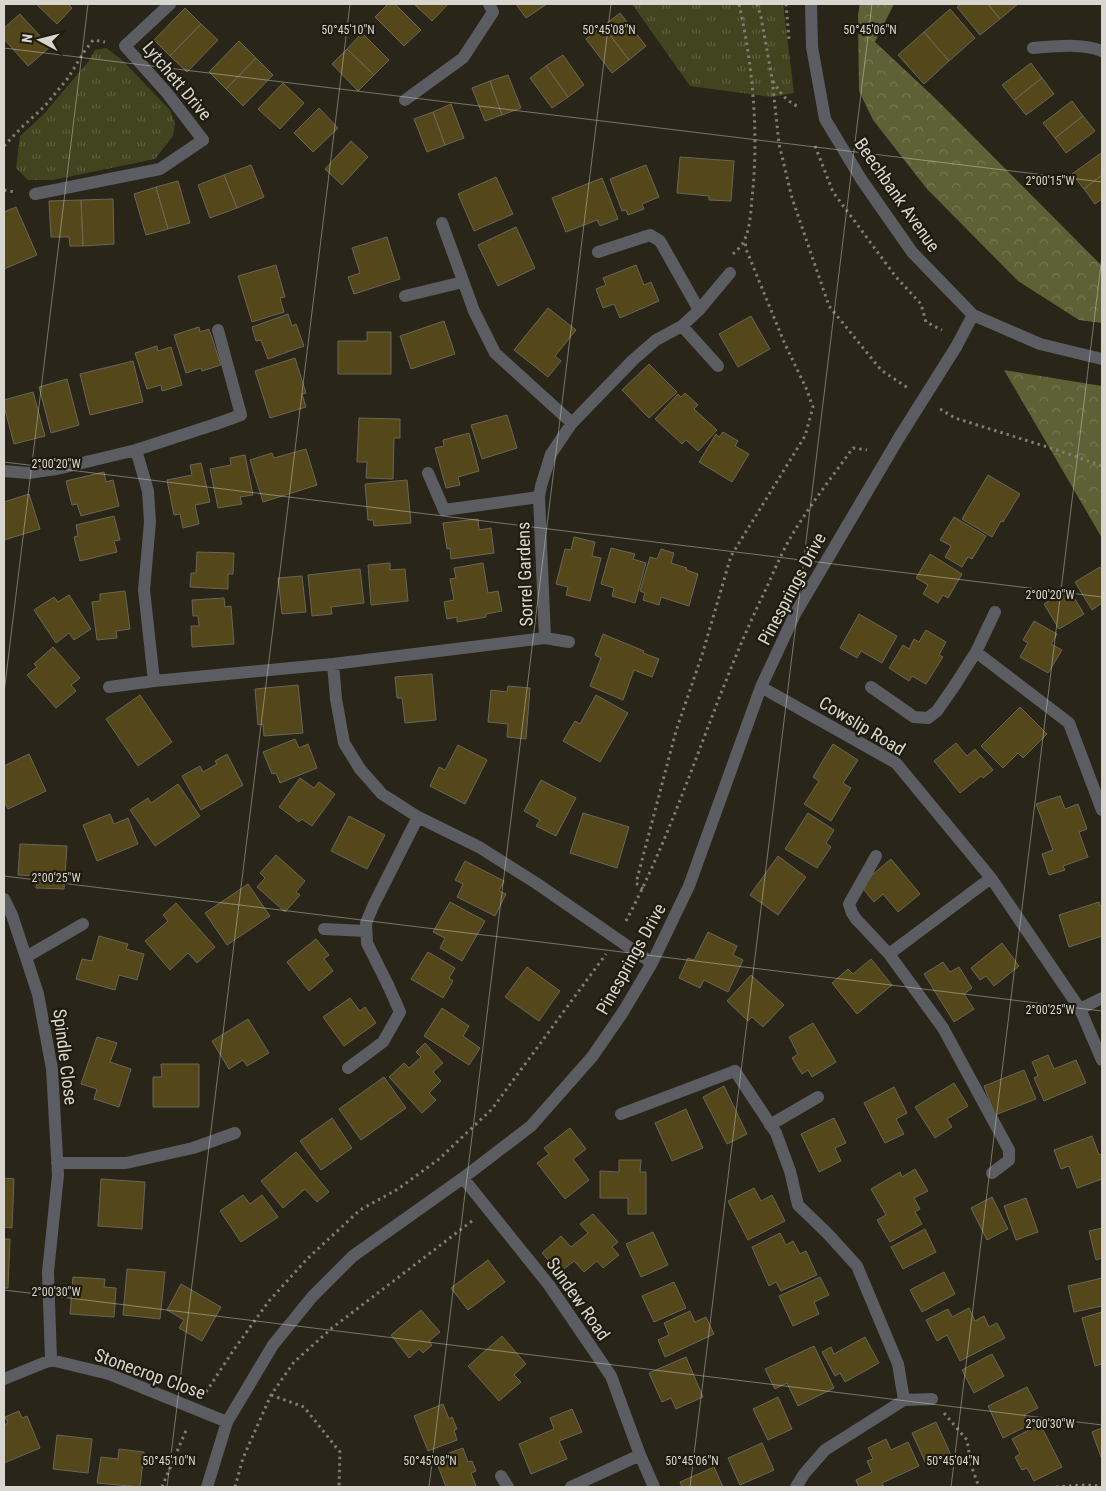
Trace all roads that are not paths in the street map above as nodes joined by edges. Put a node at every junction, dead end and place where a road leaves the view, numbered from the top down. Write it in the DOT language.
graph roads {
  1 [pos="170,4"];
  2 [pos="489,4"];
  3 [pos="811,4"];
  4 [pos="1033,48"];
  5 [pos="1102,51"];
  6 [pos="405,100"];
  7 [pos="35,194"];
  8 [pos="442,224"];
  9 [pos="598,252"];
  10 [pos="730,274"];
  11 [pos="463,282"];
  12 [pos="405,296"];
  13 [pos="699,310"];
  14 [pos="973,315"];
  15 [pos="682,326"];
  16 [pos="218,330"];
  17 [pos="1102,359"];
  18 [pos="718,366"];
  19 [pos="572,422"];
  20 [pos="136,450"];
  21 [pos="4,471"];
  22 [pos="428,473"];
  23 [pos="540,497"];
  24 [pos="995,612"];
  25 [pos="545,638"];
  26 [pos="569,642"];
  27 [pos="976,652"];
  28 [pos="333,664"];
  29 [pos="154,681"];
  30 [pos="109,687"];
  31 [pos="761,687"];
  32 [pos="871,687"];
  33 [pos="1102,810"];
  34 [pos="418,817"];
  35 [pos="876,856"];
  36 [pos="991,878"];
  37 [pos="4,898"];
  38 [pos="83,924"];
  39 [pos="324,929"];
  40 [pos="366,931"];
  41 [pos="889,954"];
  42 [pos="26,957"];
  43 [pos="652,963"];
  44 [pos="1102,998"];
  45 [pos="1080,1009"];
  46 [pos="1102,1060"];
  47 [pos="348,1068"];
  48 [pos="818,1097"];
  49 [pos="621,1114"];
  50 [pos="770,1125"];
  51 [pos="235,1133"];
  52 [pos="57,1163"];
  53 [pos="992,1173"];
  54 [pos="463,1178"];
  55 [pos="51,1360"];
  56 [pos="4,1379"];
  57 [pos="932,1399"];
  58 [pos="904,1400"];
  59 [pos="227,1422"];
  60 [pos="640,1455"];
  61 [pos="207,1487"];
  62 [pos="571,1487"];
  63 [pos="654,1487"];
  64 [pos="796,1487"];
  1 -- 7 [label="street, Lytchett Drive"];
  2 -- 6 [label="street"];
  3 -- 14 [label="street, Beechbank Avenue"];
  4 -- 5 [label="street"];
  8 -- 11 [label="street"];
  9 -- 13 [label="street"];
  10 -- 13 [label="street, Sorrel Gardens"];
  11 -- 12 [label="street"];
  11 -- 19 [label="street"];
  13 -- 15 [label="street, Sorrel Gardens"];
  14 -- 17 [label="street, Beechbank Avenue"];
  14 -- 31 [label="street, Pinesprings Drive, bridge"];
  15 -- 18 [label="street"];
  15 -- 19 [label="street, Sorrel Gardens"];
  16 -- 20 [label="street"];
  19 -- 23 [label="street, Sorrel Gardens"];
  20 -- 21 [label="street"];
  20 -- 29 [label="street"];
  22 -- 23 [label="street"];
  23 -- 25 [label="street, Sorrel Gardens"];
  24 -- 27 [label="street"];
  25 -- 26 [label="street"];
  25 -- 28 [label="street, Sorrel Gardens"];
  27 -- 32 [label="street"];
  27 -- 33 [label="street"];
  28 -- 29 [label="street, Sorrel Gardens"];
  28 -- 34 [label="street"];
  29 -- 30 [label="street, Sorrel Gardens"];
  31 -- 36 [label="street, Cowslip Road"];
  31 -- 43 [label="street, Pinesprings Drive"];
  34 -- 40 [label="street"];
  34 -- 43 [label="street"];
  35 -- 41 [label="street"];
  36 -- 41 [label="street"];
  36 -- 45 [label="street, Cowslip Road"];
  37 -- 42 [label="street, Spindle Close"];
  38 -- 42 [label="street"];
  39 -- 40 [label="street"];
  40 -- 47 [label="street"];
  41 -- 53 [label="street"];
  42 -- 52 [label="street, Spindle Close"];
  43 -- 54 [label="street, Pinesprings Drive"];
  44 -- 45 [label="street"];
  45 -- 46 [label="street, Cowslip Road"];
  48 -- 50 [label="street"];
  49 -- 50 [label="street"];
  50 -- 58 [label="street"];
  51 -- 52 [label="street"];
  52 -- 55 [label="street, Spindle Close"];
  54 -- 59 [label="street, Pinesprings Drive"];
  54 -- 60 [label="street, Sundew Road"];
  55 -- 56 [label="street"];
  55 -- 59 [label="street, Stonecrop Close"];
  57 -- 58 [label="street"];
  58 -- 64 [label="street"];
  59 -- 61 [label="street, Pinesprings Drive"];
  60 -- 62 [label="street"];
  60 -- 63 [label="street, Sundew Road"];
}
